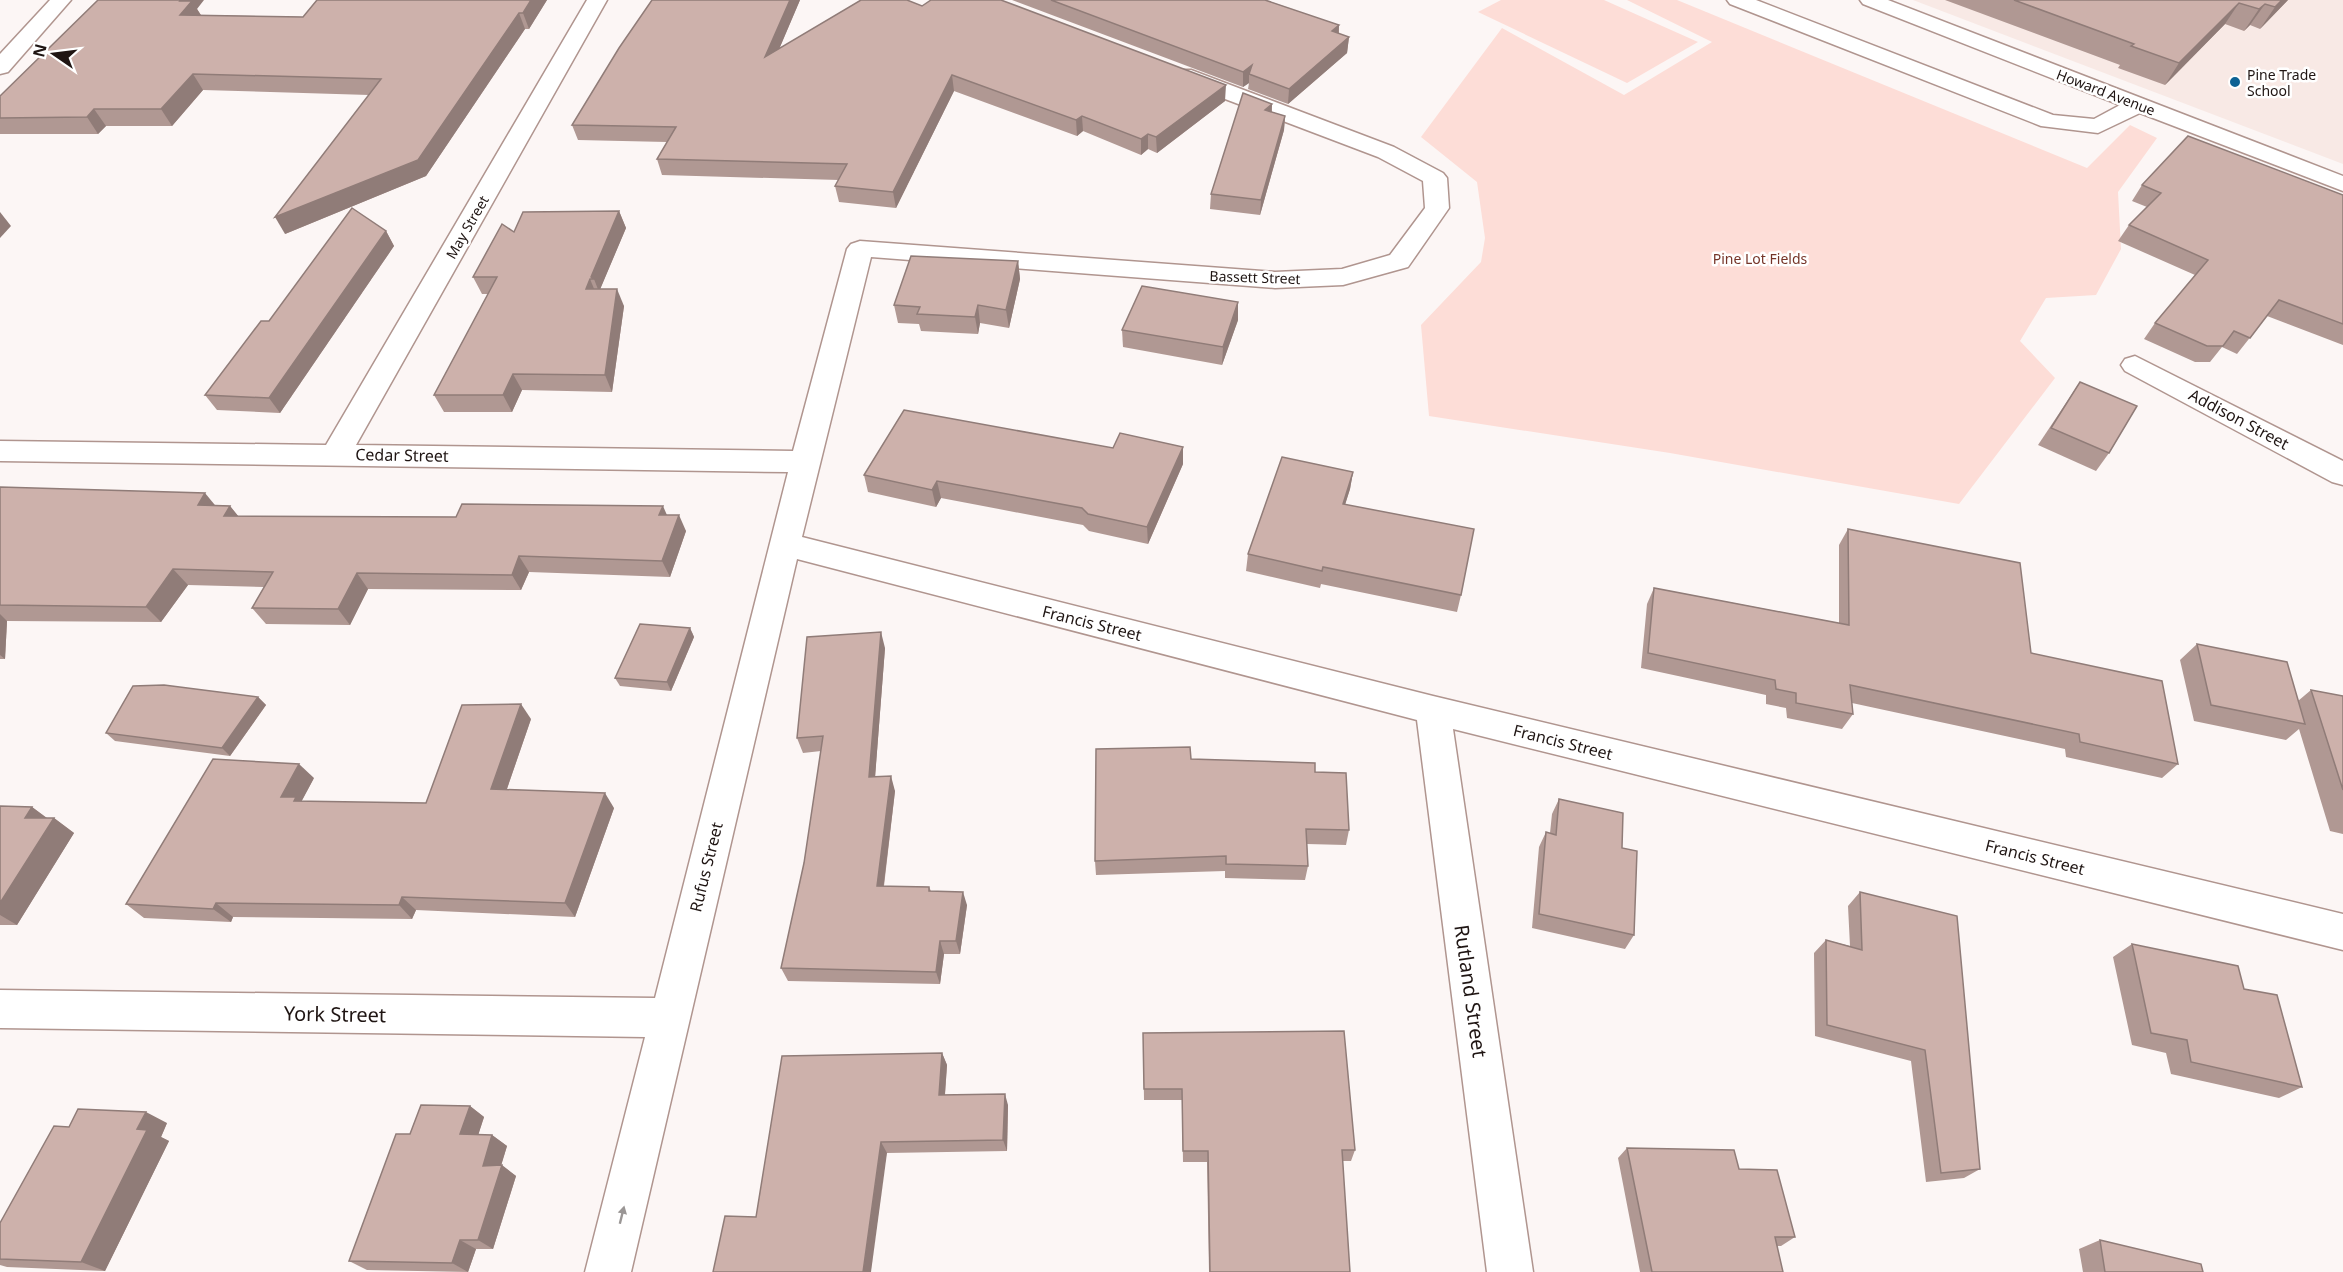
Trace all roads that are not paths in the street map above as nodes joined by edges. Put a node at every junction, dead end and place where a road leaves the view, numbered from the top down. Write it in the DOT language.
graph roads {
  1 [pos="61,0"];
  2 [pos="597,0"];
  3 [pos="1737,0"];
  4 [pos="1870,0"];
  5 [pos="0,68"];
  6 [pos="1164,68"];
  7 [pos="2138,105"];
  8 [pos="2343,184"];
  9 [pos="2135,365"];
  10 [pos="0,451"];
  11 [pos="336,454"];
  12 [pos="805,462"];
  13 [pos="2343,474"];
  14 [pos="785,544"];
  15 [pos="1433,710"];
  16 [pos="2343,932"];
  17 [pos="0,1009"];
  18 [pos="669,1018"];
  19 [pos="608,1272"];
  20 [pos="1510,1272"];
  1 -- 5 [label="street"];
  2 -- 11 [label="street, May Street"];
  3 -- 7 [label="street"];
  4 -- 7 [label="street, Howard Avenue"];
  6 -- 12 [label="street, Bassett Street"];
  7 -- 8 [label="street, Howard Avenue"];
  9 -- 13 [label="street, Addison Street"];
  10 -- 11 [label="street, Cedar Street"];
  11 -- 12 [label="street, Cedar Street"];
  12 -- 14 [label="street, Rufus Street"];
  14 -- 15 [label="street, Francis Street"];
  14 -- 18 [label="street, Rufus Street"];
  15 -- 16 [label="street, Francis Street"];
  15 -- 20 [label="street, Rutland Street"];
  17 -- 18 [label="street, York Street"];
  19 -- 18 [label="street, Rufus Street, one-way"];
}
